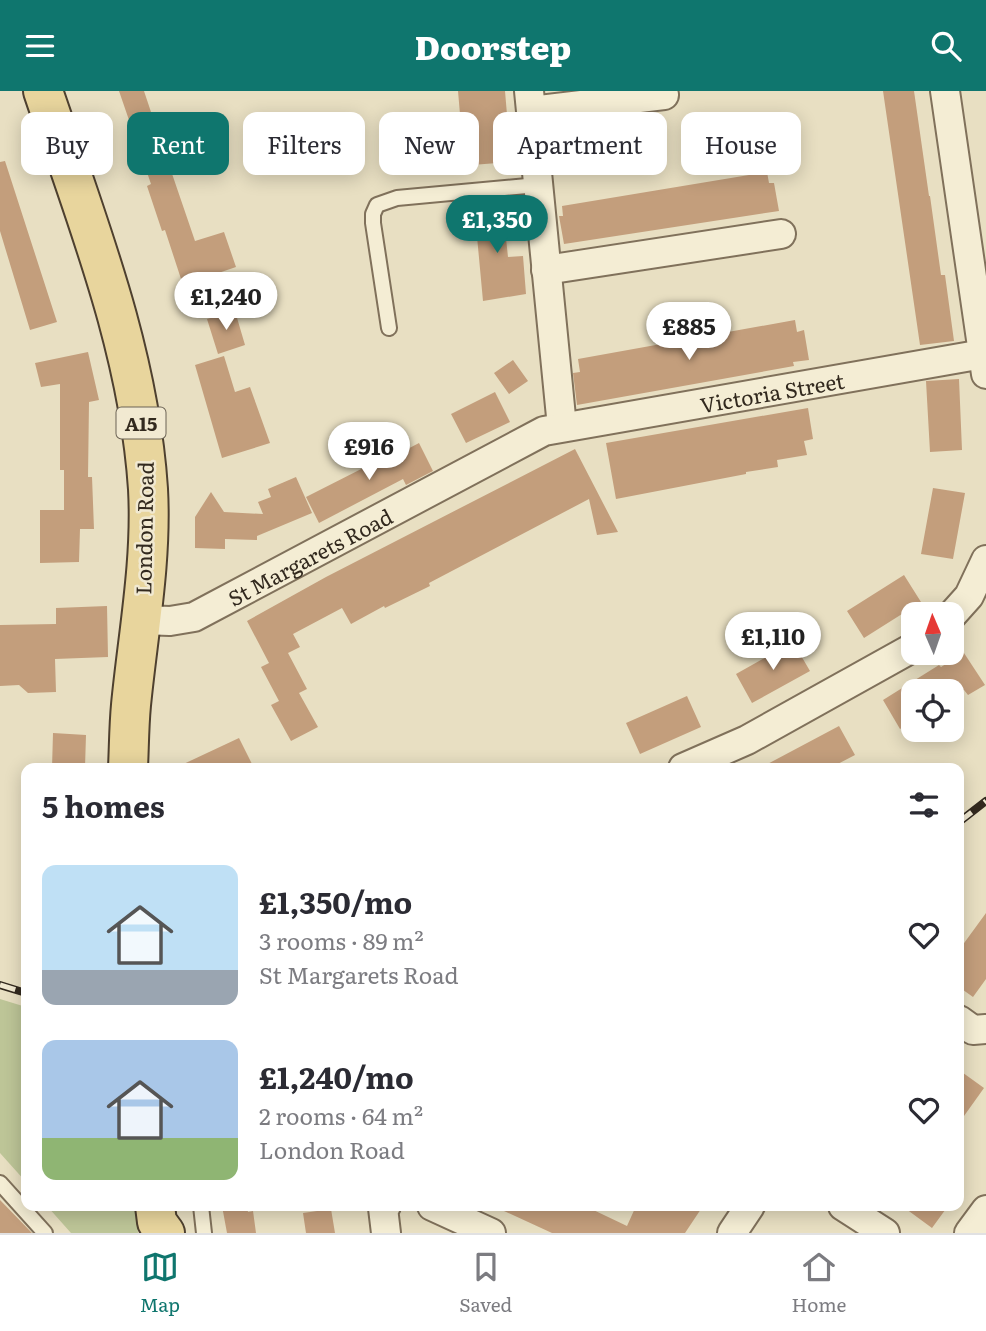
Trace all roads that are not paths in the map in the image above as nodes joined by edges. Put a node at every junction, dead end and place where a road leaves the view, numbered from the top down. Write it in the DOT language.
graph roads {
  1 [pos="43,91"];
  2 [pos="663,91"];
  3 [pos="945,91"];
  4 [pos="530,101"];
  5 [pos="538,185"];
  6 [pos="781,234"];
  7 [pos="546,270"];
  8 [pos="389,328"];
  9 [pos="984,364"];
  10 [pos="562,427"];
  11 [pos="986,560"];
  12 [pos="964,602"];
  13 [pos="141,620"];
  14 [pos="901,654"];
  15 [pos="128,763"];
  16 [pos="694,763"];
  17 [pos="964,1023"];
  18 [pos="986,1028"];
  19 [pos="0,1183"];
  20 [pos="21,1206"];
  21 [pos="986,1210"];
  22 [pos="25,1211"];
  23 [pos="202,1211"];
  24 [pos="383,1211"];
  25 [pos="443,1211"];
  26 [pos="747,1211"];
  27 [pos="851,1211"];
  28 [pos="45,1233"];
  29 [pos="204,1233"];
  30 [pos="386,1233"];
  31 [pos="491,1233"];
  32 [pos="732,1233"];
  33 [pos="885,1233"];
  34 [pos="969,1233"];
  1 -- 13 [label="main road, London Road / A15"];
  2 -- 4 [label="street"];
  3 -- 9 [label="street"];
  4 -- 5 [label="street"];
  5 -- 7 [label="street"];
  5 -- 8 [label="lane"];
  6 -- 7 [label="street"];
  7 -- 10 [label="street"];
  9 -- 10 [label="street, Victoria Street"];
  10 -- 13 [label="street, St Margarets Road"];
  11 -- 12 [label="street"];
  13 -- 15 [label="main road, London Road / A15"];
  14 -- 16 [label="street"];
  17 -- 18 [label="street"];
  19 -- 20 [label="lane"];
  21 -- 34 [label="street"];
  22 -- 28 [label="lane"];
  23 -- 29 [label="lane"];
  24 -- 30 [label="street"];
  25 -- 31 [label="street"];
  26 -- 32 [label="street"];
  27 -- 33 [label="street"];
}
